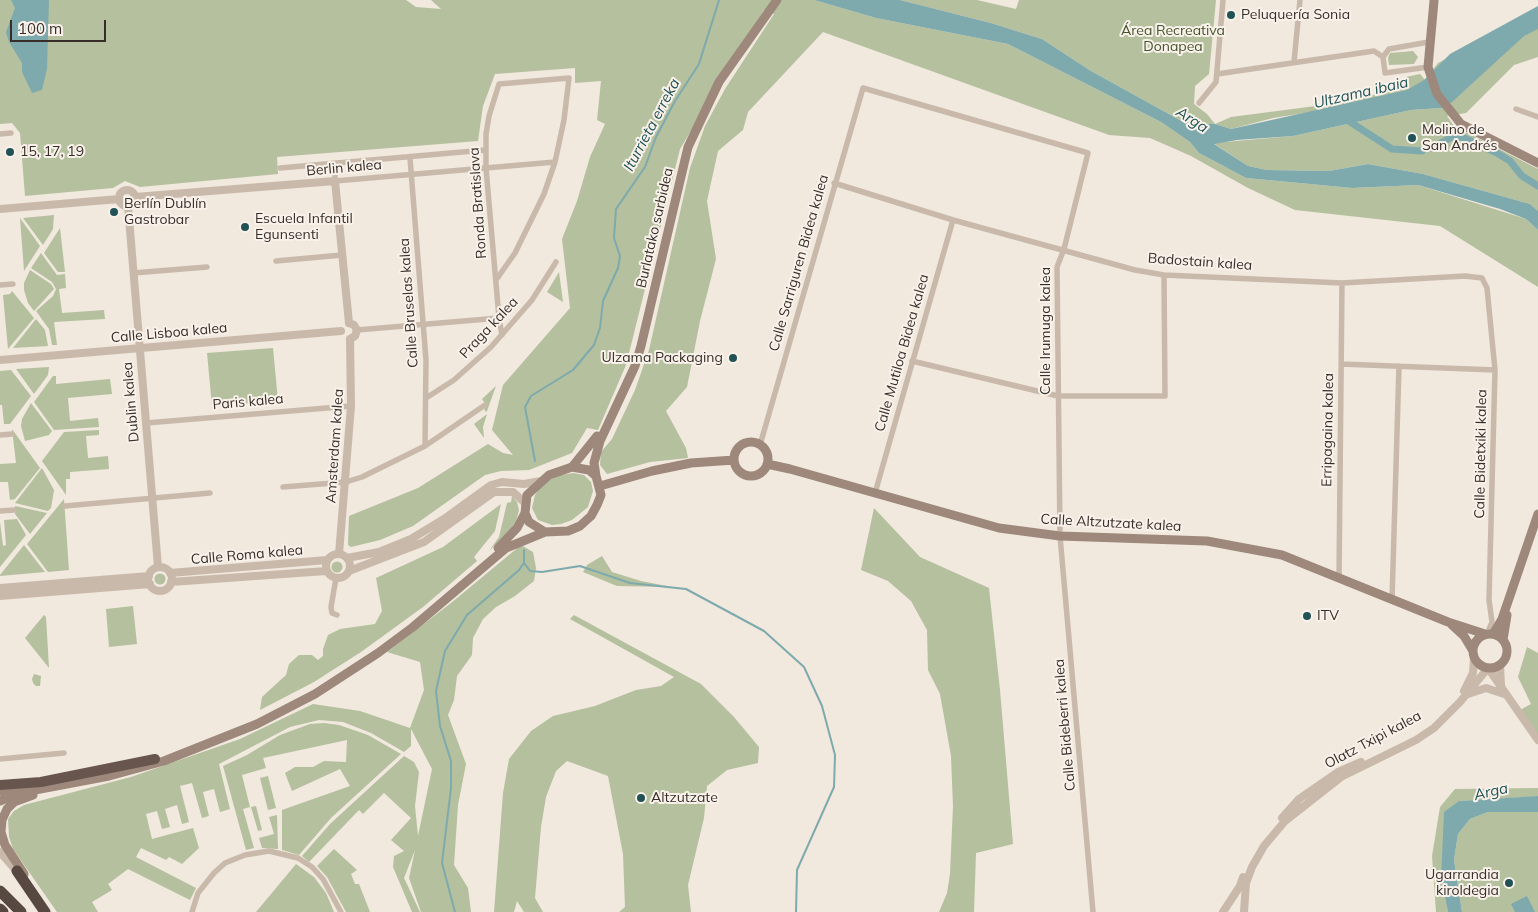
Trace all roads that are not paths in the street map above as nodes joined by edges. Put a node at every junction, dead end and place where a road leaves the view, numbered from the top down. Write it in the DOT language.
graph roads {
  1 [pos="771,0"];
  2 [pos="777,0"];
  3 [pos="1223,0"];
  4 [pos="1300,0"];
  5 [pos="1432,0"];
  6 [pos="763,15"];
  7 [pos="1429,42"];
  8 [pos="1383,57"];
  9 [pos="1294,62"];
  10 [pos="1428,70"];
  11 [pos="1217,74"];
  12 [pos="863,88"];
  13 [pos="1199,103"];
  14 [pos="1516,109"];
  15 [pos="1538,117"];
  16 [pos="11,133"];
  17 [pos="0,134"];
  18 [pos="485,150"];
  19 [pos="410,158"];
  20 [pos="555,162"];
  21 [pos="1534,162"];
  22 [pos="335,164"];
  23 [pos="280,168"];
  24 [pos="486,168"];
  25 [pos="1538,171"];
  26 [pos="411,174"];
  27 [pos="335,181"];
  28 [pos="834,183"];
  29 [pos="135,197"];
  30 [pos="119,199"];
  31 [pos="128,206"];
  32 [pos="0,209"];
  33 [pos="953,220"];
  34 [pos="1064,249"];
  35 [pos="342,255"];
  36 [pos="276,261"];
  37 [pos="556,262"];
  38 [pos="207,267"];
  39 [pos="133,273"];
  40 [pos="1164,275"];
  41 [pos="496,280"];
  42 [pos="13,284"];
  43 [pos="1342,284"];
  44 [pos="0,285"];
  45 [pos="499,318"];
  46 [pos="349,323"];
  47 [pos="424,324"];
  48 [pos="357,330"];
  49 [pos="341,331"];
  50 [pos="502,335"];
  51 [pos="350,339"];
  52 [pos="140,348"];
  53 [pos="0,360"];
  54 [pos="912,361"];
  55 [pos="1341,364"];
  56 [pos="1399,366"];
  57 [pos="1495,370"];
  58 [pos="1058,396"];
  59 [pos="426,398"];
  60 [pos="485,405"];
  61 [pos="351,406"];
  62 [pos="146,423"];
  63 [pos="12,434"];
  64 [pos="0,435"];
  65 [pos="760,445"];
  66 [pos="426,446"];
  67 [pos="734,460"];
  68 [pos="767,464"];
  69 [pos="572,467"];
  70 [pos="596,476"];
  71 [pos="541,480"];
  72 [pos="346,482"];
  73 [pos="600,486"];
  74 [pos="283,487"];
  75 [pos="210,493"];
  76 [pos="876,493"];
  77 [pos="152,498"];
  78 [pos="524,502"];
  79 [pos="65,506"];
  80 [pos="14,510"];
  81 [pos="0,511"];
  82 [pos="525,513"];
  83 [pos="1538,514"];
  84 [pos="1538,528"];
  85 [pos="545,532"];
  86 [pos="1060,536"];
  87 [pos="338,554"];
  88 [pos="347,558"];
  89 [pos="327,560"];
  90 [pos="158,567"];
  91 [pos="326,571"];
  92 [pos="349,571"];
  93 [pos="170,573"];
  94 [pos="149,576"];
  95 [pos="1339,577"];
  96 [pos="336,578"];
  97 [pos="171,582"];
  98 [pos="150,584"];
  99 [pos="0,588"];
  100 [pos="0,596"];
  101 [pos="1392,600"];
  102 [pos="337,615"];
  103 [pos="1448,622"];
  104 [pos="1488,634"];
  105 [pos="1503,640"];
  106 [pos="1473,655"];
  107 [pos="1500,664"];
  108 [pos="1488,668"];
  109 [pos="1505,693"];
  110 [pos="1466,695"];
  111 [pos="1538,740"];
  112 [pos="64,753"];
  113 [pos="0,759"];
  114 [pos="156,761"];
  115 [pos="0,784"];
  116 [pos="0,791"];
  117 [pos="0,801"];
  118 [pos="0,852"];
  119 [pos="17,871"];
  120 [pos="32,887"];
  121 [pos="0,891"];
  122 [pos="0,909"];
  123 [pos="3,912"];
  124 [pos="21,912"];
  125 [pos="45,912"];
  126 [pos="50,912"];
  127 [pos="192,912"];
  128 [pos="341,912"];
  129 [pos="1092,912"];
  130 [pos="1223,912"];
  131 [pos="1244,912"];
  1 -- 6 [label="main road, Burlatako sarbidea"];
  2 -- 6 [label="main road, Burlatako sarbidea"];
  3 -- 11 [label="street"];
  4 -- 9 [label="street"];
  5 -- 7 [label="main road"];
  6 -- 69 [label="main road, Burlatako sarbidea"];
  6 -- 70 [label="main road, Burlatako sarbidea"];
  7 -- 8 [label="street"];
  7 -- 10 [label="main road"];
  8 -- 9 [label="street"];
  8 -- 10 [label="street"];
  9 -- 11 [label="street"];
  10 -- 21 [label="main road"];
  11 -- 13 [label="street"];
  12 -- 28 [label="street, Calle Sarriguren Bidea kalea"];
  12 -- 34 [label="street, Calle Irumuga kalea"];
  14 -- 15 [label="street"];
  16 -- 17 [label="street"];
  18 -- 19 [label="street"];
  18 -- 20 [label="street, Ronda Bratislava"];
  18 -- 24 [label="street, Ronda Bratislava"];
  19 -- 22 [label="street"];
  19 -- 26 [label="street, Calle Bruselas kalea"];
  20 -- 24 [label="street, Berlin kalea"];
  20 -- 41 [label="street, Ronda Bratislava"];
  21 -- 25 [label="main road"];
  22 -- 23 [label="street"];
  22 -- 27 [label="street"];
  24 -- 26 [label="street, Berlin kalea"];
  24 -- 41 [label="street, Ronda Bratislava"];
  26 -- 27 [label="street, Berlin kalea"];
  26 -- 47 [label="street, Calle Bruselas kalea"];
  27 -- 29 [label="street, Berlin kalea"];
  27 -- 35 [label="street"];
  28 -- 33 [label="street, Badostain kalea"];
  28 -- 65 [label="street, Calle Sarriguren Bidea kalea"];
  29 -- 30 [label="street"];
  29 -- 31 [label="street"];
  30 -- 31 [label="street"];
  30 -- 32 [label="street"];
  31 -- 39 [label="street, Dublin kalea"];
  33 -- 34 [label="street, Badostain kalea"];
  33 -- 54 [label="street, Calle Mutiloa Bidea kalea"];
  34 -- 40 [label="street, Badostain kalea"];
  34 -- 58 [label="street, Calle Irumuga kalea"];
  35 -- 36 [label="street"];
  35 -- 46 [label="street"];
  37 -- 50 [label="street, Praga kalea"];
  38 -- 39 [label="street"];
  39 -- 52 [label="street, Dublin kalea"];
  40 -- 43 [label="street, Badostain kalea"];
  40 -- 58 [label="street"];
  41 -- 45 [label="street, Ronda Bratislava"];
  42 -- 44 [label="street"];
  43 -- 55 [label="street, Erripagaina kalea"];
  43 -- 57 [label="street, Badostain kalea"];
  45 -- 47 [label="street"];
  45 -- 50 [label="street, Ronda Bratislava"];
  46 -- 48 [label="street"];
  46 -- 49 [label="street"];
  47 -- 48 [label="street"];
  47 -- 59 [label="street, Calle Bruselas kalea"];
  48 -- 51 [label="street"];
  49 -- 51 [label="street"];
  49 -- 52 [label="street, Calle Lisboa kalea"];
  50 -- 59 [label="street, Praga kalea"];
  51 -- 61 [label="street, Amsterdam kalea"];
  52 -- 53 [label="street, Calle Lisboa kalea"];
  52 -- 62 [label="street, Dublin kalea"];
  54 -- 58 [label="street"];
  54 -- 76 [label="street, Calle Mutiloa Bidea kalea"];
  55 -- 56 [label="street, Calle Bidetxiki kalea"];
  55 -- 95 [label="street, Erripagaina kalea"];
  56 -- 57 [label="street, Calle Bidetxiki kalea"];
  56 -- 101 [label="street"];
  57 -- 104 [label="street, Calle Bidetxiki kalea"];
  58 -- 86 [label="street, Calle Irumuga kalea"];
  59 -- 66 [label="street, Calle Bruselas kalea"];
  60 -- 66 [label="street"];
  61 -- 62 [label="street, Paris kalea"];
  61 -- 72 [label="street, Amsterdam kalea"];
  62 -- 77 [label="street, Dublin kalea"];
  63 -- 64 [label="street"];
  65 -- 67 [label="main road"];
  65 -- 68 [label="main road"];
  66 -- 72 [label="street"];
  67 -- 68 [label="main road"];
  67 -- 73 [label="main road"];
  68 -- 76 [label="main road, Calle Altzutzate kalea"];
  69 -- 70 [label="main road"];
  69 -- 71 [label="main road"];
  70 -- 73 [label="main road"];
  71 -- 78 [label="main road"];
  71 -- 88 [label="street"];
  72 -- 74 [label="street"];
  72 -- 87 [label="street, Amsterdam kalea"];
  73 -- 85 [label="main road"];
  75 -- 77 [label="street"];
  76 -- 86 [label="main road, Calle Altzutzate kalea"];
  77 -- 79 [label="street"];
  77 -- 90 [label="street, Dublin kalea"];
  78 -- 82 [label="main road"];
  78 -- 92 [label="street"];
  80 -- 81 [label="street"];
  82 -- 85 [label="main road"];
  82 -- 114 [label="main road"];
  83 -- 104 [label="main road"];
  84 -- 105 [label="main road"];
  85 -- 114 [label="main road"];
  86 -- 95 [label="main road, Calle Altzutzate kalea"];
  86 -- 129 [label="street, Calle Bideberri kalea"];
  87 -- 88 [label="street"];
  87 -- 89 [label="street"];
  88 -- 92 [label="street"];
  89 -- 91 [label="street"];
  89 -- 93 [label="street, Calle Roma kalea"];
  90 -- 93 [label="street"];
  90 -- 94 [label="street"];
  91 -- 96 [label="street"];
  91 -- 97 [label="street, Calle Roma kalea"];
  92 -- 96 [label="street"];
  93 -- 97 [label="street"];
  94 -- 98 [label="street"];
  94 -- 99 [label="street"];
  95 -- 101 [label="main road, Calle Altzutzate kalea"];
  96 -- 102 [label="street"];
  97 -- 98 [label="street"];
  98 -- 100 [label="street"];
  101 -- 103 [label="main road, Calle Altzutzate kalea"];
  103 -- 104 [label="main road, Calle Altzutzate kalea"];
  103 -- 106 [label="main road"];
  104 -- 105 [label="main road"];
  104 -- 106 [label="main road"];
  105 -- 107 [label="main road"];
  106 -- 108 [label="main road"];
  106 -- 130 [label="street, Olatz Txipi kalea"];
  107 -- 108 [label="main road"];
  107 -- 109 [label="street"];
  108 -- 109 [label="street"];
  108 -- 110 [label="street, Olatz Txipi kalea"];
  109 -- 110 [label="street"];
  109 -- 111 [label="street"];
  110 -- 131 [label="street, Olatz Txipi kalea"];
  112 -- 113 [label="street"];
  114 -- 115 [label="highway"];
  114 -- 116 [label="main road"];
  114 -- 117 [label="main road"];
  114 -- 120 [label="main road"];
  118 -- 119 [label="street"];
  119 -- 120 [label="street"];
  119 -- 125 [label="highway"];
  120 -- 126 [label="street"];
  121 -- 124 [label="highway"];
  122 -- 123 [label="highway"];
  127 -- 128 [label="street"];
}
